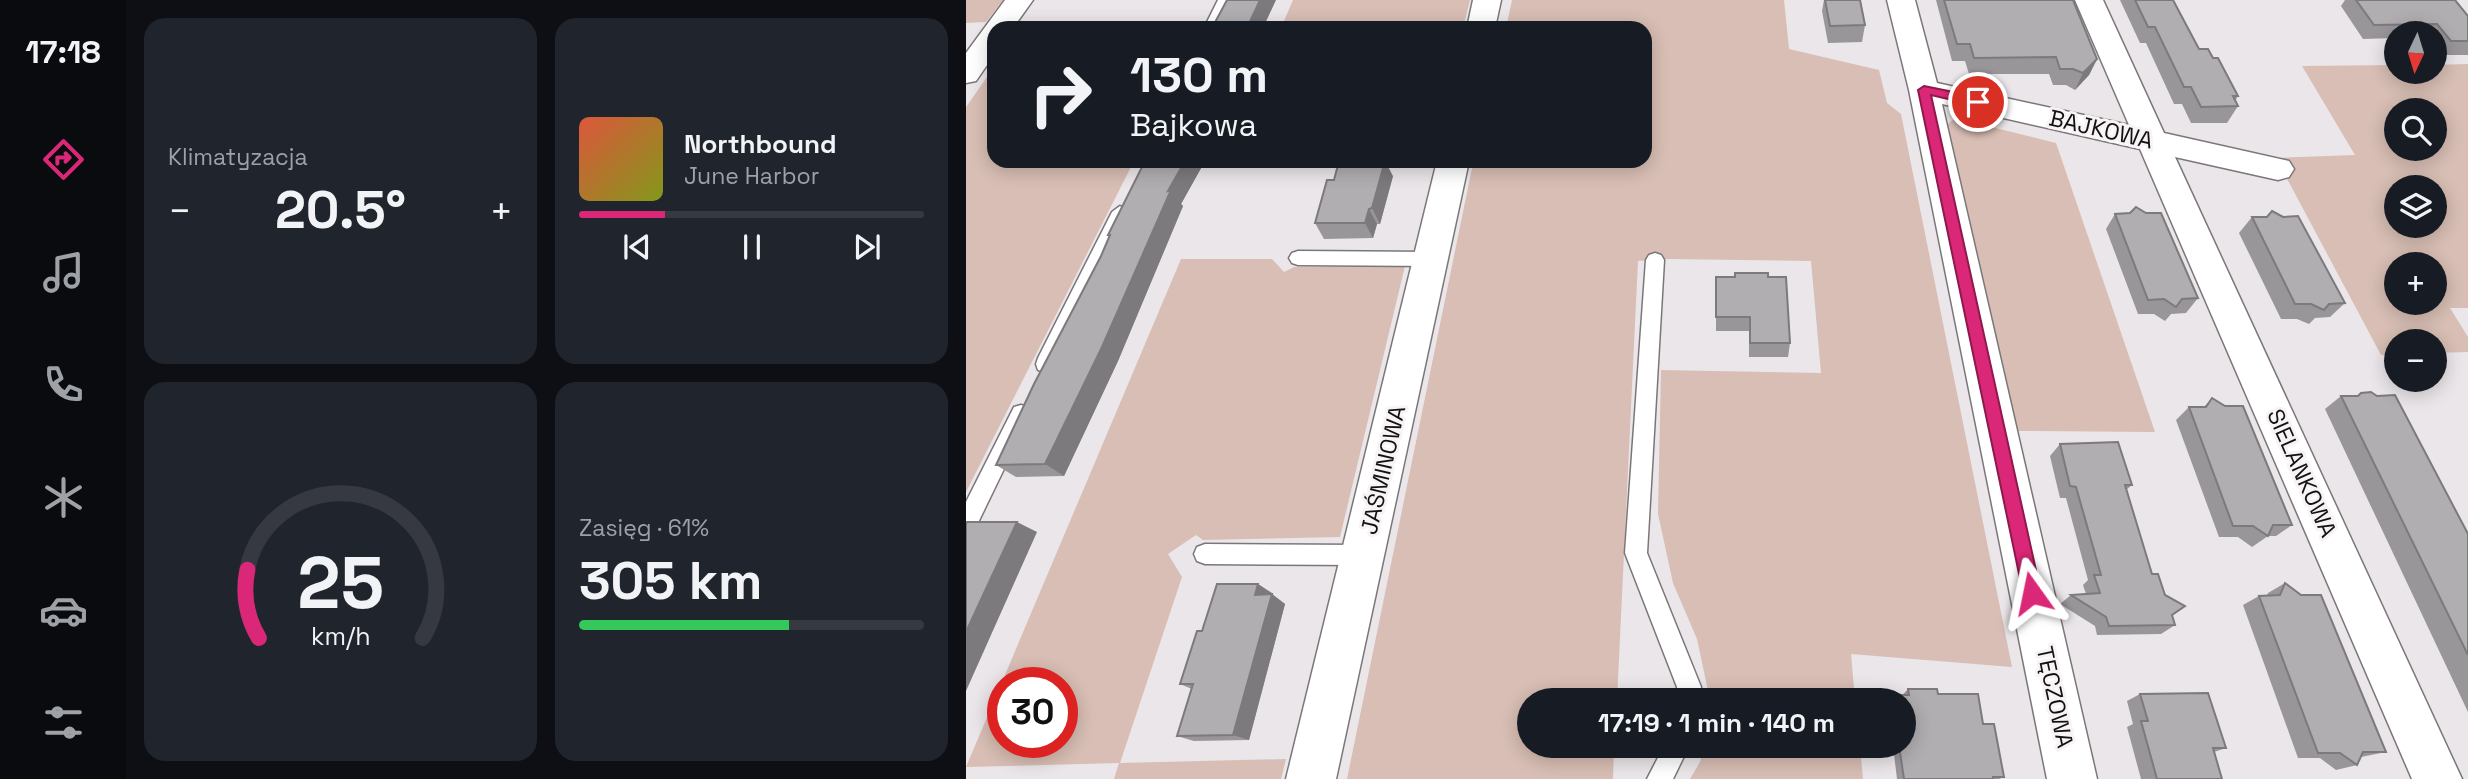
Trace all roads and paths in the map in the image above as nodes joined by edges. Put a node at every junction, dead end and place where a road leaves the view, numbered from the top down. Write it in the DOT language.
graph roads {
  1 [pos="1019,0"];
  2 [pos="1225,0"];
  3 [pos="1487,0"];
  4 [pos="1901,0"];
  5 [pos="2089,0"];
  6 [pos="1004,21"];
  7 [pos="1214,21"];
  8 [pos="1482,21"];
  9 [pos="987,45"];
  10 [pos="966,74"];
  11 [pos="1924,90"];
  12 [pos="2160,155"];
  13 [pos="1451,168"];
  14 [pos="2278,169"];
  15 [pos="1127,199"];
  16 [pos="1298,258"];
  17 [pos="1432,259"];
  18 [pos="1655,260"];
  19 [pos="966,524"];
  20 [pos="1205,554"];
  21 [pos="1363,555"];
  22 [pos="1689,688"];
  23 [pos="1670,758"];
  24 [pos="1311,779"];
  25 [pos="1659,779"];
  26 [pos="2072,779"];
  27 [pos="2437,779"];
  1 -- 6 [label="street"];
  2 -- 7 [label="lane"];
  3 -- 8 [label="street"];
  4 -- 11 [label="street, TĘCZOWA"];
  5 -- 12 [label="street, SIELANKOWA"];
  9 -- 10 [label="street"];
  11 -- 12 [label="street, BAJKOWA"];
  11 -- 26 [label="street, TĘCZOWA"];
  12 -- 14 [label="street, BAJKOWA"];
  12 -- 27 [label="street, SIELANKOWA"];
  13 -- 17 [label="street, JAŚMINOWA"];
  15 -- 19 [label="lane"];
  16 -- 17 [label="lane"];
  17 -- 21 [label="street, JAŚMINOWA"];
  18 -- 22 [label="lane"];
  20 -- 21 [label="lane"];
  21 -- 24 [label="street, JAŚMINOWA"];
  23 -- 25 [label="lane"];
}
